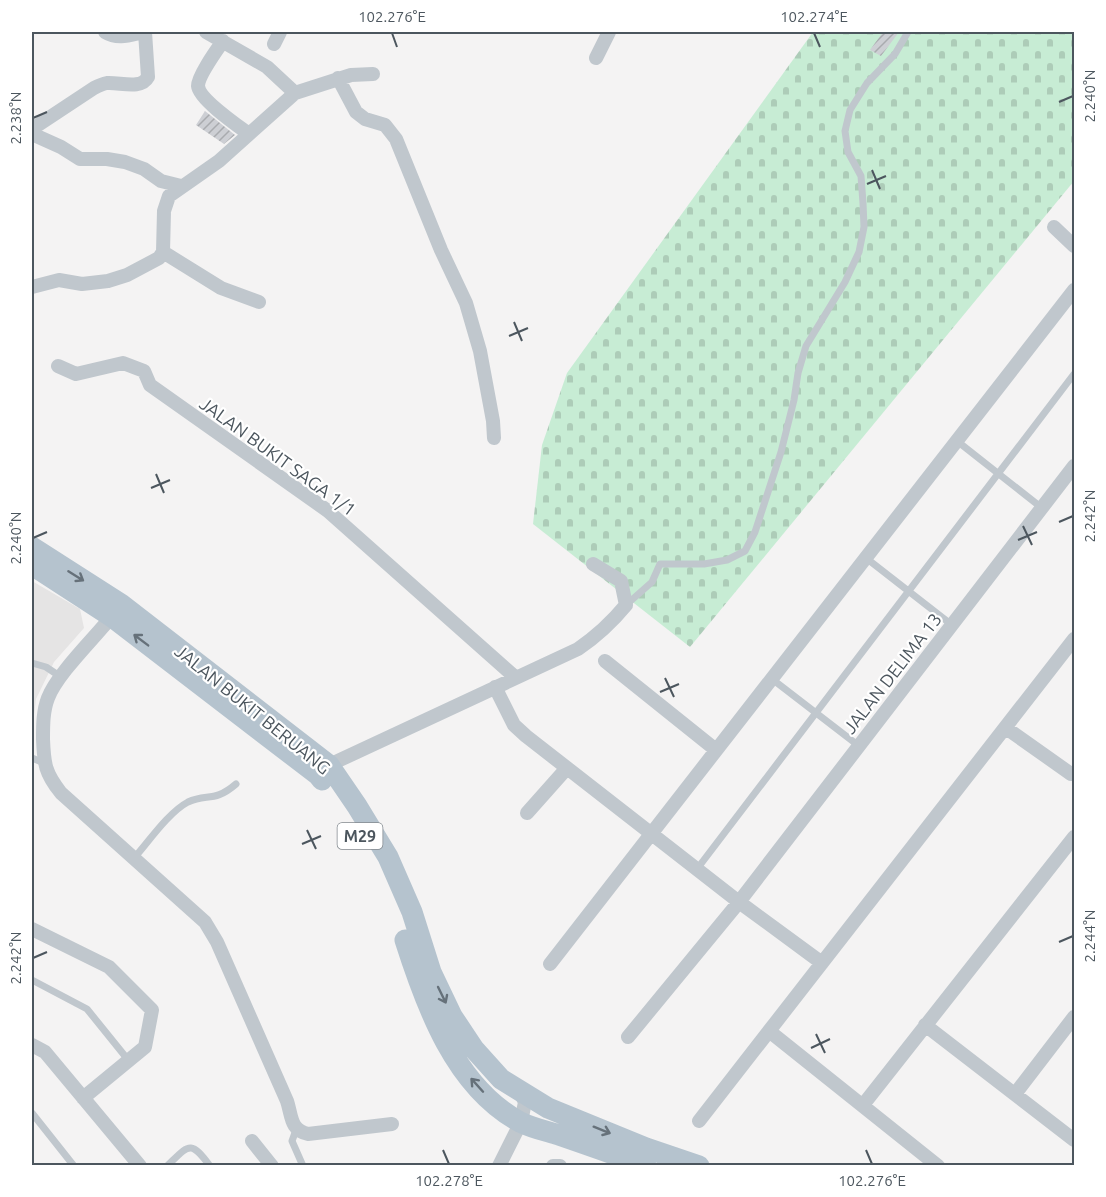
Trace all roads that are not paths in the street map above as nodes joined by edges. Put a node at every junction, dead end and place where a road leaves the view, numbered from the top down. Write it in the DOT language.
graph roads {
  1 [pos="105,32"];
  2 [pos="144,32"];
  3 [pos="206,32"];
  4 [pos="609,32"];
  5 [pos="908,32"];
  6 [pos="223,41"];
  7 [pos="596,58"];
  8 [pos="373,74"];
  9 [pos="338,78"];
  10 [pos="295,93"];
  11 [pos="32,129"];
  12 [pos="32,134"];
  13 [pos="249,134"];
  14 [pos="181,186"];
  15 [pos="1054,227"];
  16 [pos="1074,246"];
  17 [pos="163,252"];
  18 [pos="32,287"];
  19 [pos="1074,290"];
  20 [pos="259,302"];
  21 [pos="58,366"];
  22 [pos="1074,374"];
  23 [pos="494,438"];
  24 [pos="957,441"];
  25 [pos="1074,466"];
  26 [pos="999,474"];
  27 [pos="1042,508"];
  28 [pos="32,547"];
  29 [pos="866,558"];
  30 [pos="592,564"];
  31 [pos="32,566"];
  32 [pos="909,591"];
  33 [pos="626,605"];
  34 [pos="116,611"];
  35 [pos="952,625"];
  36 [pos="1074,641"];
  37 [pos="605,661"];
  38 [pos="32,663"];
  39 [pos="61,677"];
  40 [pos="515,677"];
  41 [pos="772,679"];
  42 [pos="495,687"];
  43 [pos="816,713"];
  44 [pos="1006,728"];
  45 [pos="859,746"];
  46 [pos="716,750"];
  47 [pos="38,761"];
  48 [pos="328,765"];
  49 [pos="567,768"];
  50 [pos="1071,774"];
  51 [pos="236,784"];
  52 [pos="527,813"];
  53 [pos="652,833"];
  54 [pos="1074,837"];
  55 [pos="135,857"];
  56 [pos="697,869"];
  57 [pos="739,902"];
  58 [pos="32,929"];
  59 [pos="822,963"];
  60 [pos="550,964"];
  61 [pos="32,980"];
  62 [pos="1074,1017"];
  63 [pos="925,1025"];
  64 [pos="769,1031"];
  65 [pos="628,1037"];
  66 [pos="32,1045"];
  67 [pos="129,1061"];
  68 [pos="520,1092"];
  69 [pos="1016,1094"];
  70 [pos="83,1098"];
  71 [pos="863,1105"];
  72 [pos="548,1108"];
  73 [pos="32,1113"];
  74 [pos="699,1121"];
  75 [pos="521,1122"];
  76 [pos="392,1124"];
  77 [pos="296,1130"];
  78 [pos="1074,1140"];
  79 [pos="252,1141"];
  80 [pos="74,1166"];
  81 [pos="140,1166"];
  82 [pos="166,1166"];
  83 [pos="210,1166"];
  84 [pos="272,1166"];
  85 [pos="303,1166"];
  86 [pos="499,1166"];
  87 [pos="553,1166"];
  88 [pos="560,1166"];
  89 [pos="646,1166"];
  90 [pos="699,1166"];
  91 [pos="938,1166"];
  1 -- 2 [label="street"];
  2 -- 11 [label="street"];
  3 -- 6 [label="street"];
  4 -- 7 [label="street"];
  5 -- 33 [label="lane"];
  6 -- 10 [label="street"];
  6 -- 13 [label="street"];
  8 -- 9 [label="street"];
  9 -- 10 [label="street"];
  9 -- 23 [label="street"];
  10 -- 13 [label="street"];
  12 -- 14 [label="street"];
  13 -- 14 [label="street"];
  14 -- 17 [label="street"];
  15 -- 16 [label="street"];
  17 -- 18 [label="street"];
  17 -- 20 [label="street"];
  19 -- 24 [label="street"];
  21 -- 40 [label="street, JALAN BUKIT SAGA 1/1"];
  22 -- 26 [label="lane"];
  24 -- 26 [label="lane"];
  24 -- 29 [label="street"];
  25 -- 27 [label="street, JALAN DELIMA 13"];
  26 -- 27 [label="lane"];
  26 -- 32 [label="lane"];
  27 -- 35 [label="street, JALAN DELIMA 13"];
  28 -- 34 [label="main road, JALAN BUKIT BERUANG / M29, one-way"];
  29 -- 32 [label="lane"];
  29 -- 41 [label="street"];
  30 -- 33 [label="street"];
  31 -- 34 [label="main road, JALAN BUKIT BERUANG / M29"];
  32 -- 35 [label="lane"];
  32 -- 43 [label="lane"];
  33 -- 40 [label="street"];
  34 -- 39 [label="street"];
  34 -- 48 [label="main road, JALAN BUKIT BERUANG / M29"];
  75 -- 34 [label="main road, JALAN BUKIT BERUANG / M29, one-way"];
  35 -- 45 [label="street, JALAN DELIMA 13"];
  36 -- 44 [label="street"];
  37 -- 46 [label="street"];
  38 -- 39 [label="lane"];
  39 -- 47 [label="street"];
  40 -- 42 [label="street"];
  41 -- 43 [label="lane"];
  41 -- 46 [label="street"];
  42 -- 48 [label="street"];
  42 -- 49 [label="street"];
  43 -- 45 [label="lane"];
  43 -- 56 [label="lane"];
  44 -- 50 [label="street"];
  44 -- 59 [label="street"];
  45 -- 57 [label="street, JALAN DELIMA 13"];
  46 -- 53 [label="street"];
  47 -- 55 [label="street"];
  48 -- 68 [label="main road, JALAN BUKIT BERUANG / M29, one-way"];
  49 -- 52 [label="street"];
  49 -- 53 [label="street"];
  51 -- 55 [label="lane"];
  53 -- 56 [label="street"];
  53 -- 60 [label="street"];
  54 -- 63 [label="street"];
  55 -- 77 [label="street"];
  56 -- 57 [label="street"];
  57 -- 59 [label="street"];
  57 -- 65 [label="street, JALAN DELIMA 13"];
  58 -- 67 [label="street"];
  59 -- 64 [label="street"];
  61 -- 67 [label="lane"];
  62 -- 69 [label="street"];
  63 -- 69 [label="street"];
  63 -- 71 [label="street"];
  64 -- 71 [label="street"];
  64 -- 74 [label="street"];
  66 -- 70 [label="street"];
  67 -- 70 [label="street"];
  68 -- 72 [label="main road, JALAN BUKIT BERUANG / M29"];
  68 -- 75 [label="street"];
  69 -- 78 [label="street"];
  70 -- 81 [label="street"];
  71 -- 91 [label="street"];
  72 -- 75 [label="street"];
  72 -- 90 [label="main road, JALAN BUKIT BERUANG / M29, one-way"];
  73 -- 80 [label="lane"];
  75 -- 86 [label="street"];
  75 -- 89 [label="main road, JALAN BUKIT BERUANG / M29"];
  76 -- 77 [label="street"];
  77 -- 85 [label="lane"];
  79 -- 84 [label="street"];
  82 -- 83 [label="lane"];
  87 -- 88 [label="street"];
}
